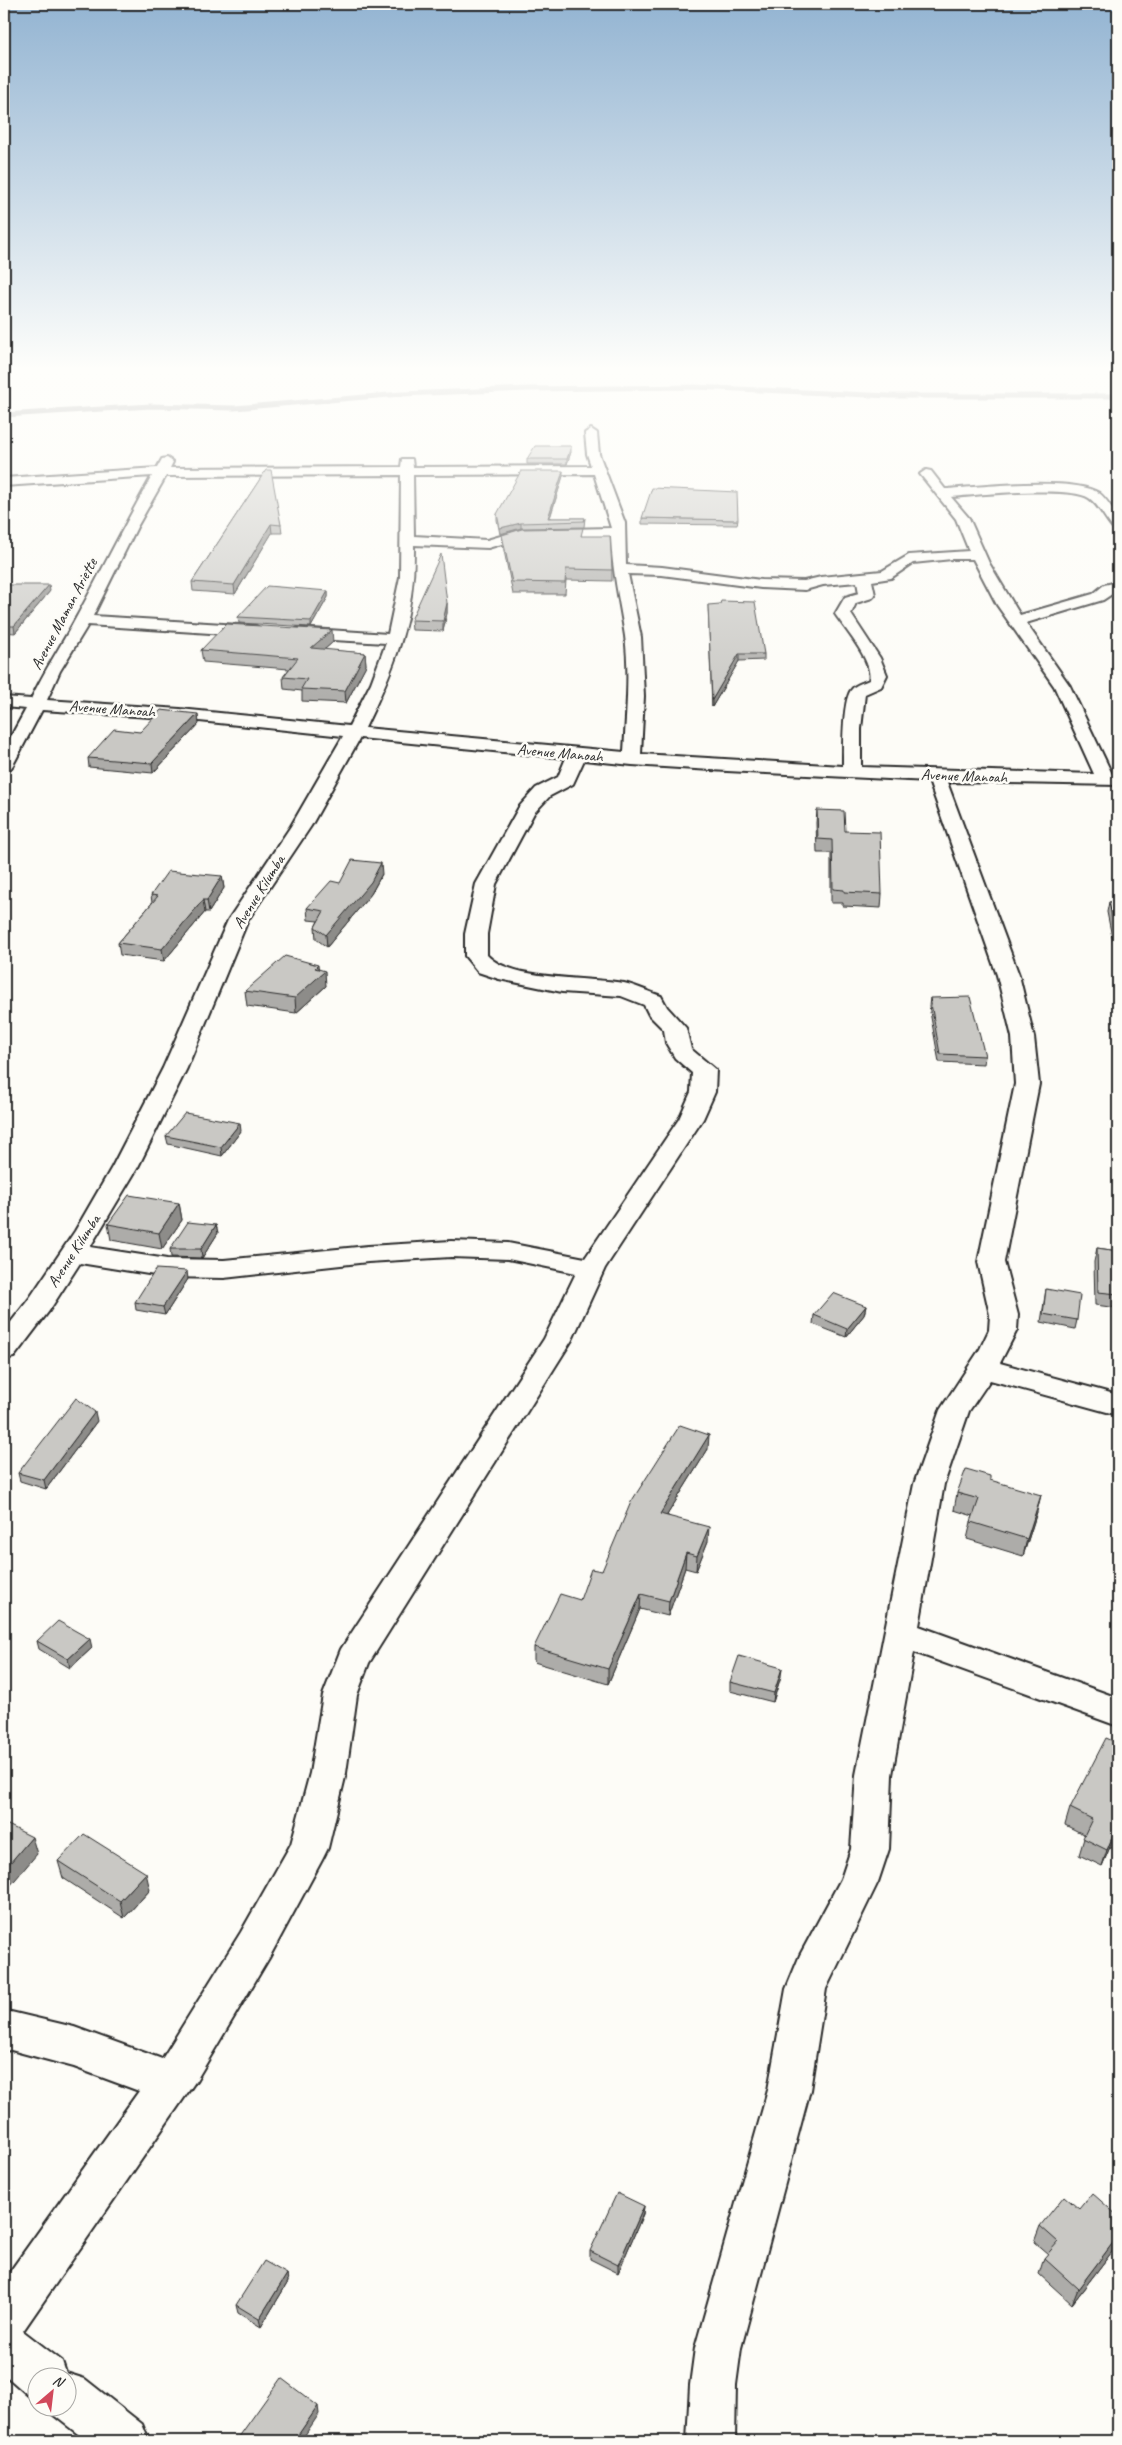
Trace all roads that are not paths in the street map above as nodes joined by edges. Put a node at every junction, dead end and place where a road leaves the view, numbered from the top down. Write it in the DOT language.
graph roads {
  1 [pos="157,481"];
  2 [pos="407,481"];
  3 [pos="603,481"];
  4 [pos="932,481"];
  5 [pos="942,493"];
  6 [pos="1118,526"];
  7 [pos="618,532"];
  8 [pos="408,540"];
  9 [pos="978,555"];
  10 [pos="620,569"];
  11 [pos="864,578"];
  12 [pos="1118,586"];
  13 [pos="83,620"];
  14 [pos="1016,622"];
  15 [pos="267,631"];
  16 [pos="287,632"];
  17 [pos="394,638"];
  18 [pos="4,702"];
  19 [pos="37,704"];
  20 [pos="355,731"];
  21 [pos="577,754"];
  22 [pos="632,760"];
  23 [pos="4,765"];
  24 [pos="852,772"];
  25 [pos="936,776"];
  26 [pos="1112,780"];
  27 [pos="72,1254"];
  28 [pos="592,1268"];
  29 [pos="4,1350"];
  30 [pos="981,1368"];
  31 [pos="1118,1405"];
  32 [pos="901,1633"];
  33 [pos="1118,1712"];
  34 [pos="4,2032"];
  35 [pos="169,2082"];
  36 [pos="4,2318"];
  37 [pos="4,2345"];
  38 [pos="33,2368"];
  39 [pos="78,2404"];
  40 [pos="125,2441"];
  41 [pos="711,2441"];
  1 -- 13 [label="street, Avenue Maman Ariette"];
  2 -- 8 [label="street, Avenue Kilumba"];
  3 -- 7 [label="street"];
  4 -- 5 [label="street"];
  5 -- 6 [label="street"];
  5 -- 9 [label="street"];
  7 -- 8 [label="street"];
  7 -- 10 [label="street"];
  8 -- 17 [label="street, Avenue Kilumba"];
  9 -- 11 [label="street"];
  9 -- 14 [label="street"];
  10 -- 11 [label="street"];
  10 -- 22 [label="street"];
  11 -- 24 [label="street"];
  12 -- 14 [label="street"];
  13 -- 15 [label="street"];
  13 -- 19 [label="street, Avenue Maman Ariette"];
  14 -- 26 [label="street"];
  16 -- 17 [label="street"];
  17 -- 20 [label="street, Avenue Kilumba"];
  18 -- 19 [label="street, Avenue Manoah"];
  19 -- 20 [label="street, Avenue Manoah"];
  19 -- 23 [label="street, Avenue Maman Ariette"];
  20 -- 21 [label="street, Avenue Manoah"];
  20 -- 27 [label="street, Avenue Kilumba"];
  21 -- 22 [label="street, Avenue Manoah"];
  21 -- 28 [label="street"];
  22 -- 24 [label="street, Avenue Manoah"];
  24 -- 25 [label="street, Avenue Manoah"];
  25 -- 26 [label="street, Avenue Manoah"];
  25 -- 30 [label="street"];
  27 -- 28 [label="street"];
  27 -- 29 [label="street, Avenue Kilumba"];
  28 -- 35 [label="street"];
  30 -- 31 [label="street"];
  30 -- 32 [label="street"];
  32 -- 33 [label="street"];
  32 -- 41 [label="street"];
  34 -- 35 [label="street"];
  35 -- 36 [label="street"];
  37 -- 38 [label="street"];
  39 -- 40 [label="street"];
}
